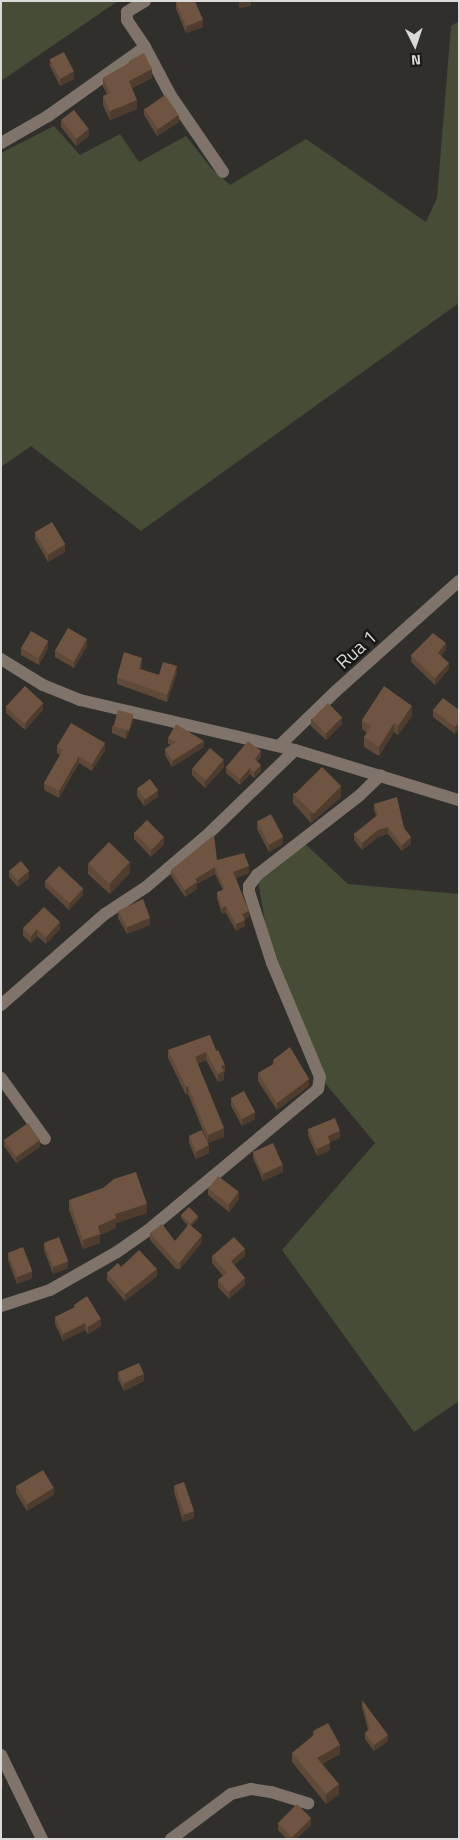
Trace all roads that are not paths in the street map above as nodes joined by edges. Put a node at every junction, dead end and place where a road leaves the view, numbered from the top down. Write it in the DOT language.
graph roads {
  1 [pos="145,1"];
  2 [pos="145,48"];
  3 [pos="1,143"];
  4 [pos="223,172"];
  5 [pos="459,581"];
  6 [pos="1,659"];
  7 [pos="279,746"];
  8 [pos="295,750"];
  9 [pos="381,775"];
  10 [pos="459,800"];
  11 [pos="1,1005"];
  12 [pos="1,1078"];
  13 [pos="44,1139"];
  14 [pos="1,1306"];
  15 [pos="1,1755"];
  16 [pos="308,1803"];
  17 [pos="42,1839"];
  18 [pos="171,1839"];
  1 -- 2 [label="street"];
  2 -- 3 [label="street"];
  2 -- 4 [label="street"];
  5 -- 7 [label="street, Rua 1"];
  6 -- 7 [label="street"];
  7 -- 8 [label="street"];
  8 -- 9 [label="street"];
  8 -- 11 [label="street"];
  9 -- 10 [label="street"];
  9 -- 14 [label="street"];
  12 -- 13 [label="street"];
  15 -- 17 [label="street"];
  16 -- 18 [label="street"];
}
